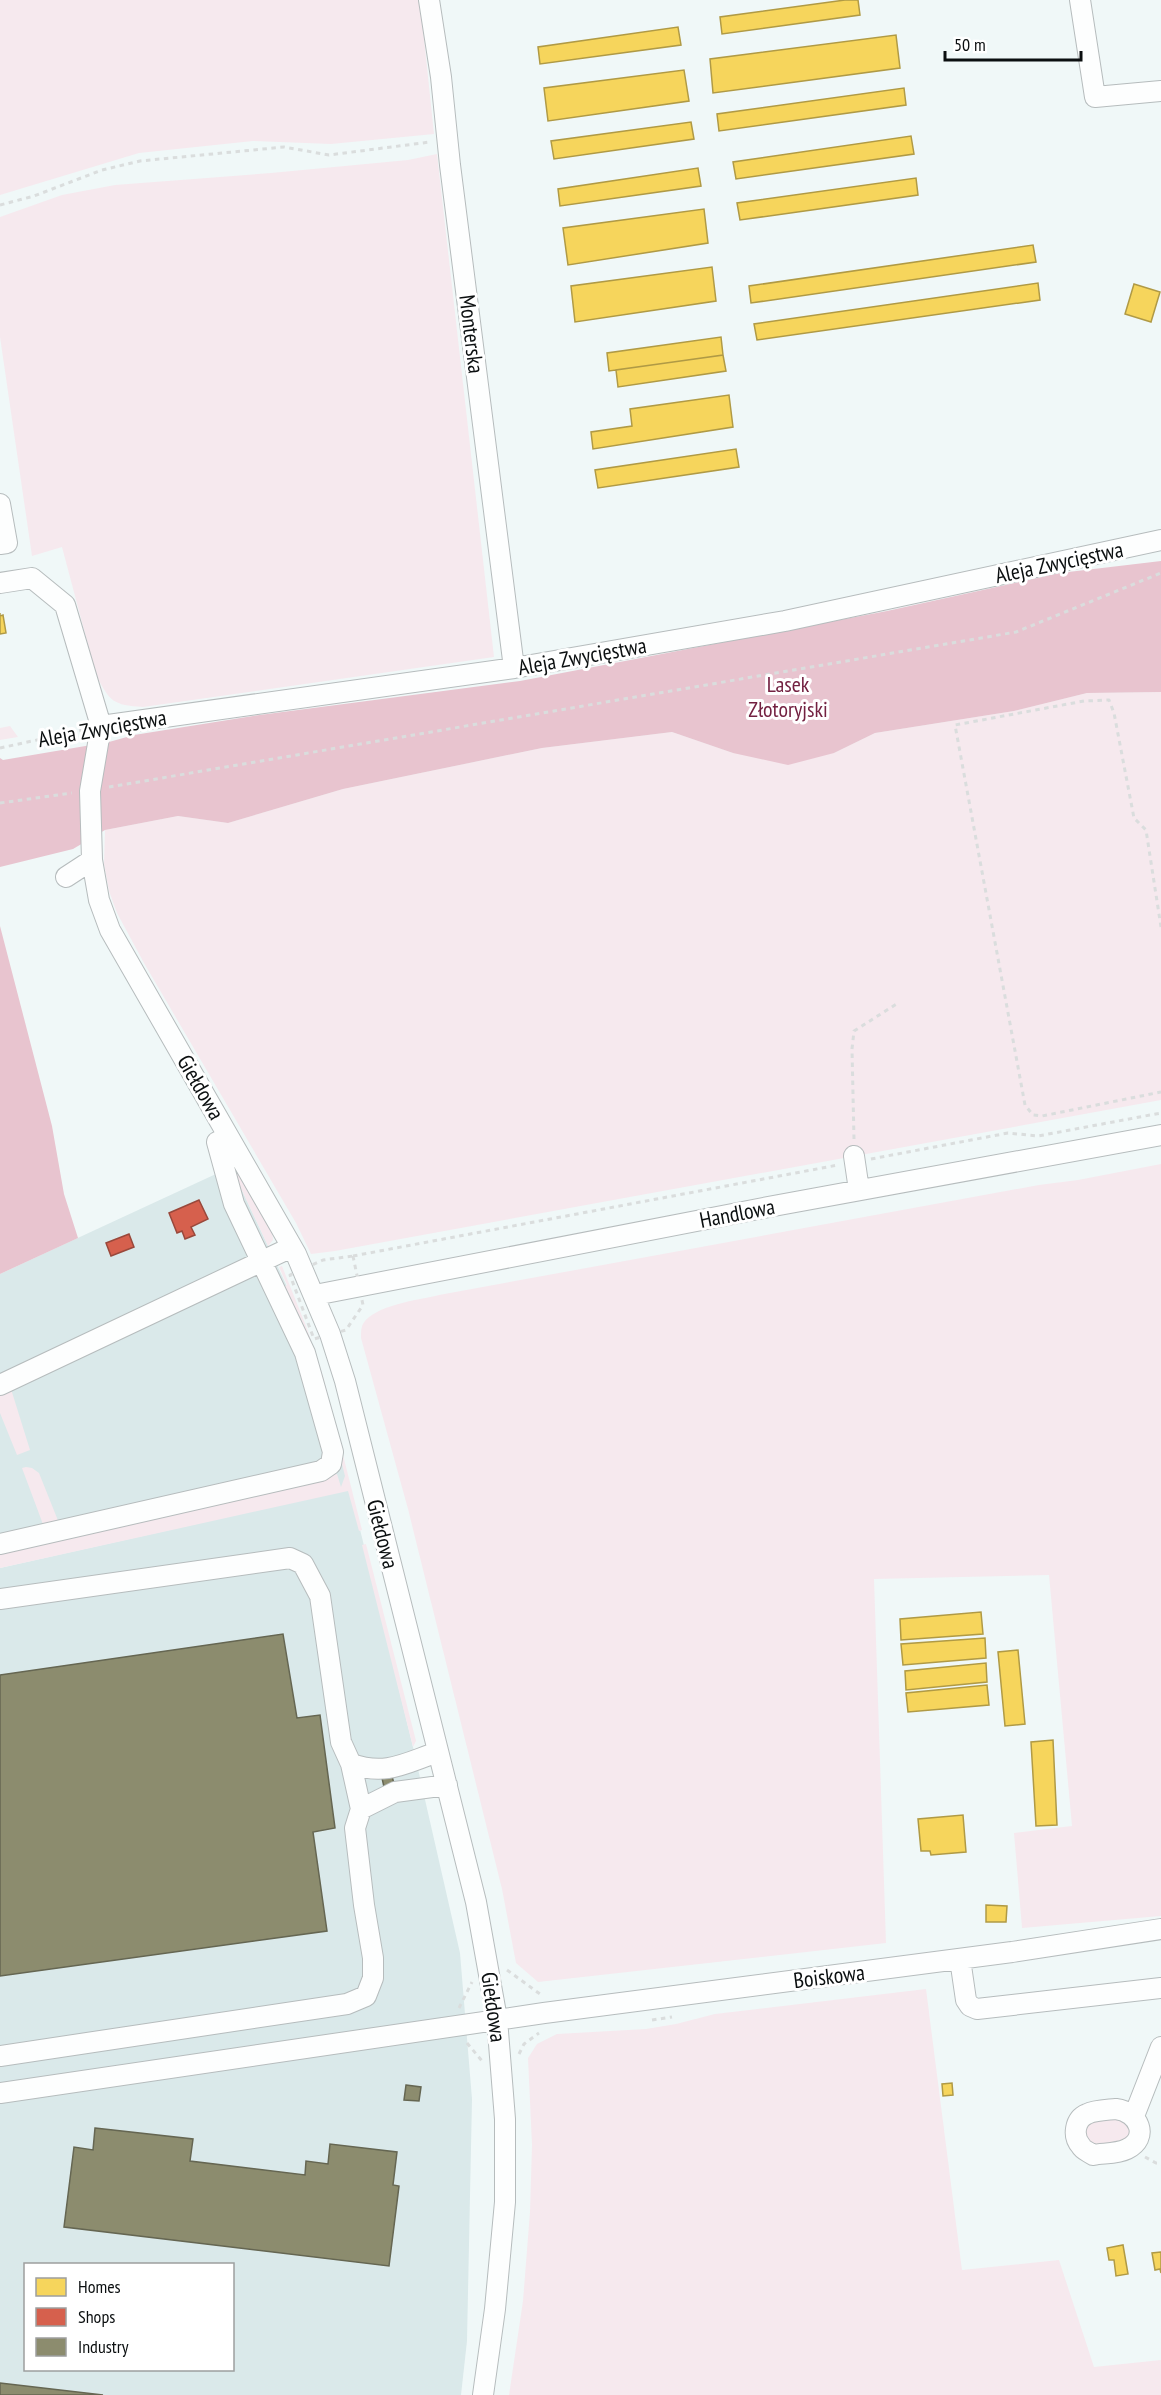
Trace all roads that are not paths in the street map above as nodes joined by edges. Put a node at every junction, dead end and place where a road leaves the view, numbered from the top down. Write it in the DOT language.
graph roads {
  1 [pos="429,0"];
  2 [pos="1080,0"];
  3 [pos="1161,91"];
  4 [pos="0,504"];
  5 [pos="1161,540"];
  6 [pos="0,544"];
  7 [pos="0,583"];
  8 [pos="514,668"];
  9 [pos="94,720"];
  10 [pos="92,860"];
  11 [pos="66,877"];
  12 [pos="1161,1135"];
  13 [pos="216,1142"];
  14 [pos="855,1159"];
  15 [pos="859,1190"];
  16 [pos="292,1248"];
  17 [pos="262,1262"];
  18 [pos="315,1295"];
  19 [pos="0,1385"];
  20 [pos="0,1544"];
  21 [pos="0,1599"];
  22 [pos="438,1752"];
  23 [pos="351,1764"];
  24 [pos="447,1785"];
  25 [pos="361,1809"];
  26 [pos="1161,1929"];
  27 [pos="960,1959"];
  28 [pos="1161,1988"];
  29 [pos="497,2019"];
  30 [pos="1161,2047"];
  31 [pos="0,2056"];
  32 [pos="1156,2075"];
  33 [pos="0,2093"];
  34 [pos="1134,2116"];
  35 [pos="483,2395"];
  1 -- 8 [label="street, Monterska"];
  2 -- 3 [label="street"];
  4 -- 6 [label="street"];
  5 -- 8 [label="street, Aleja Zwycięstwa"];
  7 -- 9 [label="street"];
  8 -- 9 [label="street, Aleja Zwycięstwa"];
  9 -- 10 [label="street, Giełdowa"];
  10 -- 11 [label="street"];
  10 -- 13 [label="street, Giełdowa"];
  12 -- 15 [label="street, Handlowa"];
  13 -- 16 [label="street, Giełdowa"];
  13 -- 17 [label="street"];
  14 -- 15 [label="street"];
  15 -- 18 [label="street, Handlowa"];
  16 -- 17 [label="street"];
  16 -- 18 [label="street, Giełdowa"];
  17 -- 19 [label="street"];
  17 -- 20 [label="street"];
  18 -- 22 [label="street, Giełdowa"];
  21 -- 23 [label="street"];
  22 -- 23 [label="street"];
  22 -- 24 [label="street, Giełdowa"];
  23 -- 25 [label="street"];
  24 -- 25 [label="street"];
  24 -- 29 [label="street, Giełdowa"];
  25 -- 31 [label="street"];
  26 -- 27 [label="street, Boiskowa"];
  27 -- 28 [label="street"];
  27 -- 29 [label="street, Boiskowa"];
  29 -- 33 [label="street, Boiskowa"];
  29 -- 35 [label="street, Giełdowa"];
  30 -- 32 [label="street"];
  32 -- 34 [label="street"];
}
